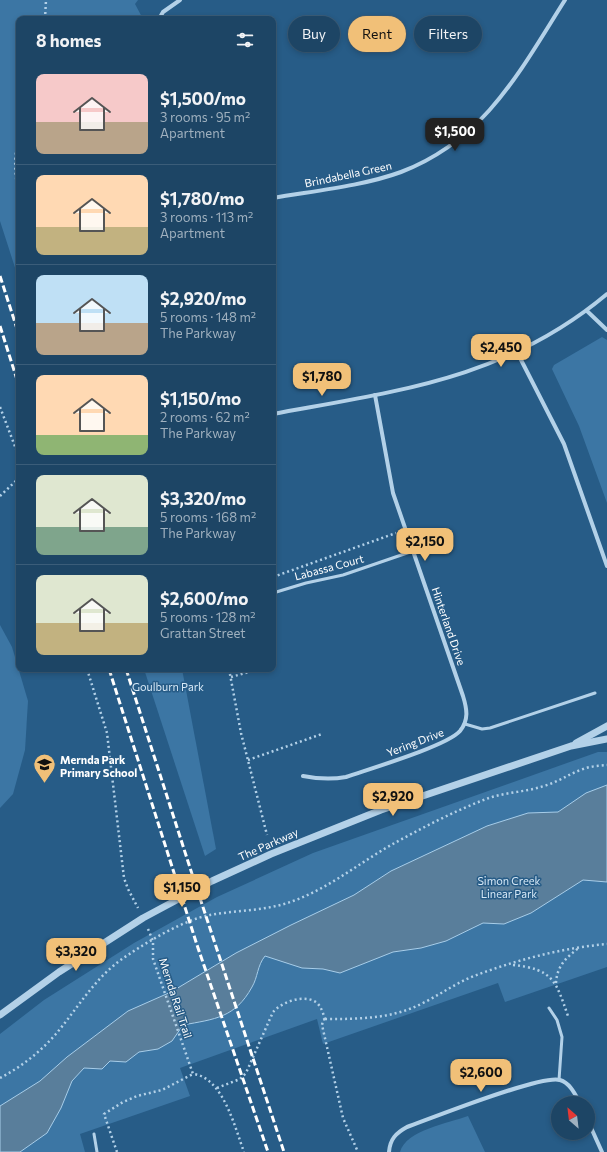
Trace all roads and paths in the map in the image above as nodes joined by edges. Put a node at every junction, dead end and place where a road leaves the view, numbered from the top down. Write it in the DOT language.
graph roads {
  1 [pos="46,0"];
  2 [pos="180,0"];
  3 [pos="565,0"];
  4 [pos="44,16"];
  5 [pos="161,16"];
  6 [pos="16,158"];
  7 [pos="16,182"];
  8 [pos="276,197"];
  9 [pos="607,294"];
  10 [pos="587,311"];
  11 [pos="607,330"];
  12 [pos="517,352"];
  13 [pos="374,395"];
  14 [pos="0,407"];
  15 [pos="276,413"];
  16 [pos="16,449"];
  17 [pos="16,481"];
  18 [pos="0,496"];
  19 [pos="405,530"];
  20 [pos="413,551"];
  21 [pos="607,566"];
  22 [pos="276,576"];
  23 [pos="276,592"];
  24 [pos="88,672"];
  25 [pos="230,672"];
  26 [pos="250,672"];
  27 [pos="231,678"];
  28 [pos="595,692"];
  29 [pos="465,724"];
  30 [pos="607,726"];
  31 [pos="322,734"];
  32 [pos="607,739"];
  33 [pos="571,746"];
  34 [pos="248,760"];
  35 [pos="607,765"];
  36 [pos="303,776"];
  37 [pos="267,835"];
  38 [pos="143,918"];
  39 [pos="153,940"];
  40 [pos="607,944"];
  41 [pos="580,947"];
  42 [pos="510,964"];
  43 [pos="556,983"];
  44 [pos="549,1008"];
  45 [pos="0,1015"];
  46 [pos="568,1016"];
  47 [pos="326,1019"];
  48 [pos="192,1074"];
  49 [pos="0,1078"];
  50 [pos="559,1080"];
  51 [pos="217,1088"];
  52 [pos="576,1096"];
  53 [pos="94,1134"];
  54 [pos="595,1136"];
  55 [pos="97,1152"];
  56 [pos="117,1152"];
  57 [pos="244,1152"];
  58 [pos="358,1152"];
  59 [pos="389,1152"];
  60 [pos="602,1152"];
  1 -- 4 [label="path"];
  2 -- 5 [label="street"];
  3 -- 8 [label="street, Brindabella Green"];
  6 -- 7 [label="path"];
  9 -- 10 [label="street"];
  10 -- 11 [label="street"];
  10 -- 12 [label="street"];
  12 -- 13 [label="street"];
  12 -- 21 [label="street"];
  13 -- 15 [label="street"];
  13 -- 19 [label="street, Hinterland Drive"];
  14 -- 16 [label="path"];
  17 -- 18 [label="path"];
  19 -- 20 [label="street, Hinterland Drive"];
  19 -- 22 [label="path"];
  20 -- 23 [label="lane, Labassa Court"];
  20 -- 29 [label="street, Hinterland Drive"];
  24 -- 38 [label="path, Mernda Rail Trail"];
  25 -- 27 [label="path"];
  26 -- 27 [label="path"];
  27 -- 34 [label="path"];
  28 -- 29 [label="lane"];
  29 -- 36 [label="street, Yering Drive"];
  30 -- 33 [label="street, The Parkway"];
  31 -- 34 [label="path"];
  32 -- 33 [label="street, The Parkway"];
  33 -- 38 [label="street, The Parkway"];
  34 -- 37 [label="path"];
  35 -- 39 [label="path"];
  38 -- 39 [label="path, Mernda Rail Trail"];
  38 -- 45 [label="street, The Parkway"];
  39 -- 48 [label="path, Mernda Rail Trail"];
  39 -- 49 [label="path"];
  40 -- 41 [label="path"];
  41 -- 42 [label="path"];
  41 -- 43 [label="path"];
  42 -- 43 [label="path"];
  42 -- 47 [label="path"];
  43 -- 46 [label="path"];
  44 -- 50 [label="lane"];
  47 -- 51 [label="path"];
  47 -- 58 [label="path"];
  48 -- 51 [label="path"];
  48 -- 56 [label="path"];
  50 -- 52 [label="street"];
  50 -- 59 [label="street"];
  51 -- 57 [label="path"];
  53 -- 55 [label="lane"];
  54 -- 60 [label="street"];
}
